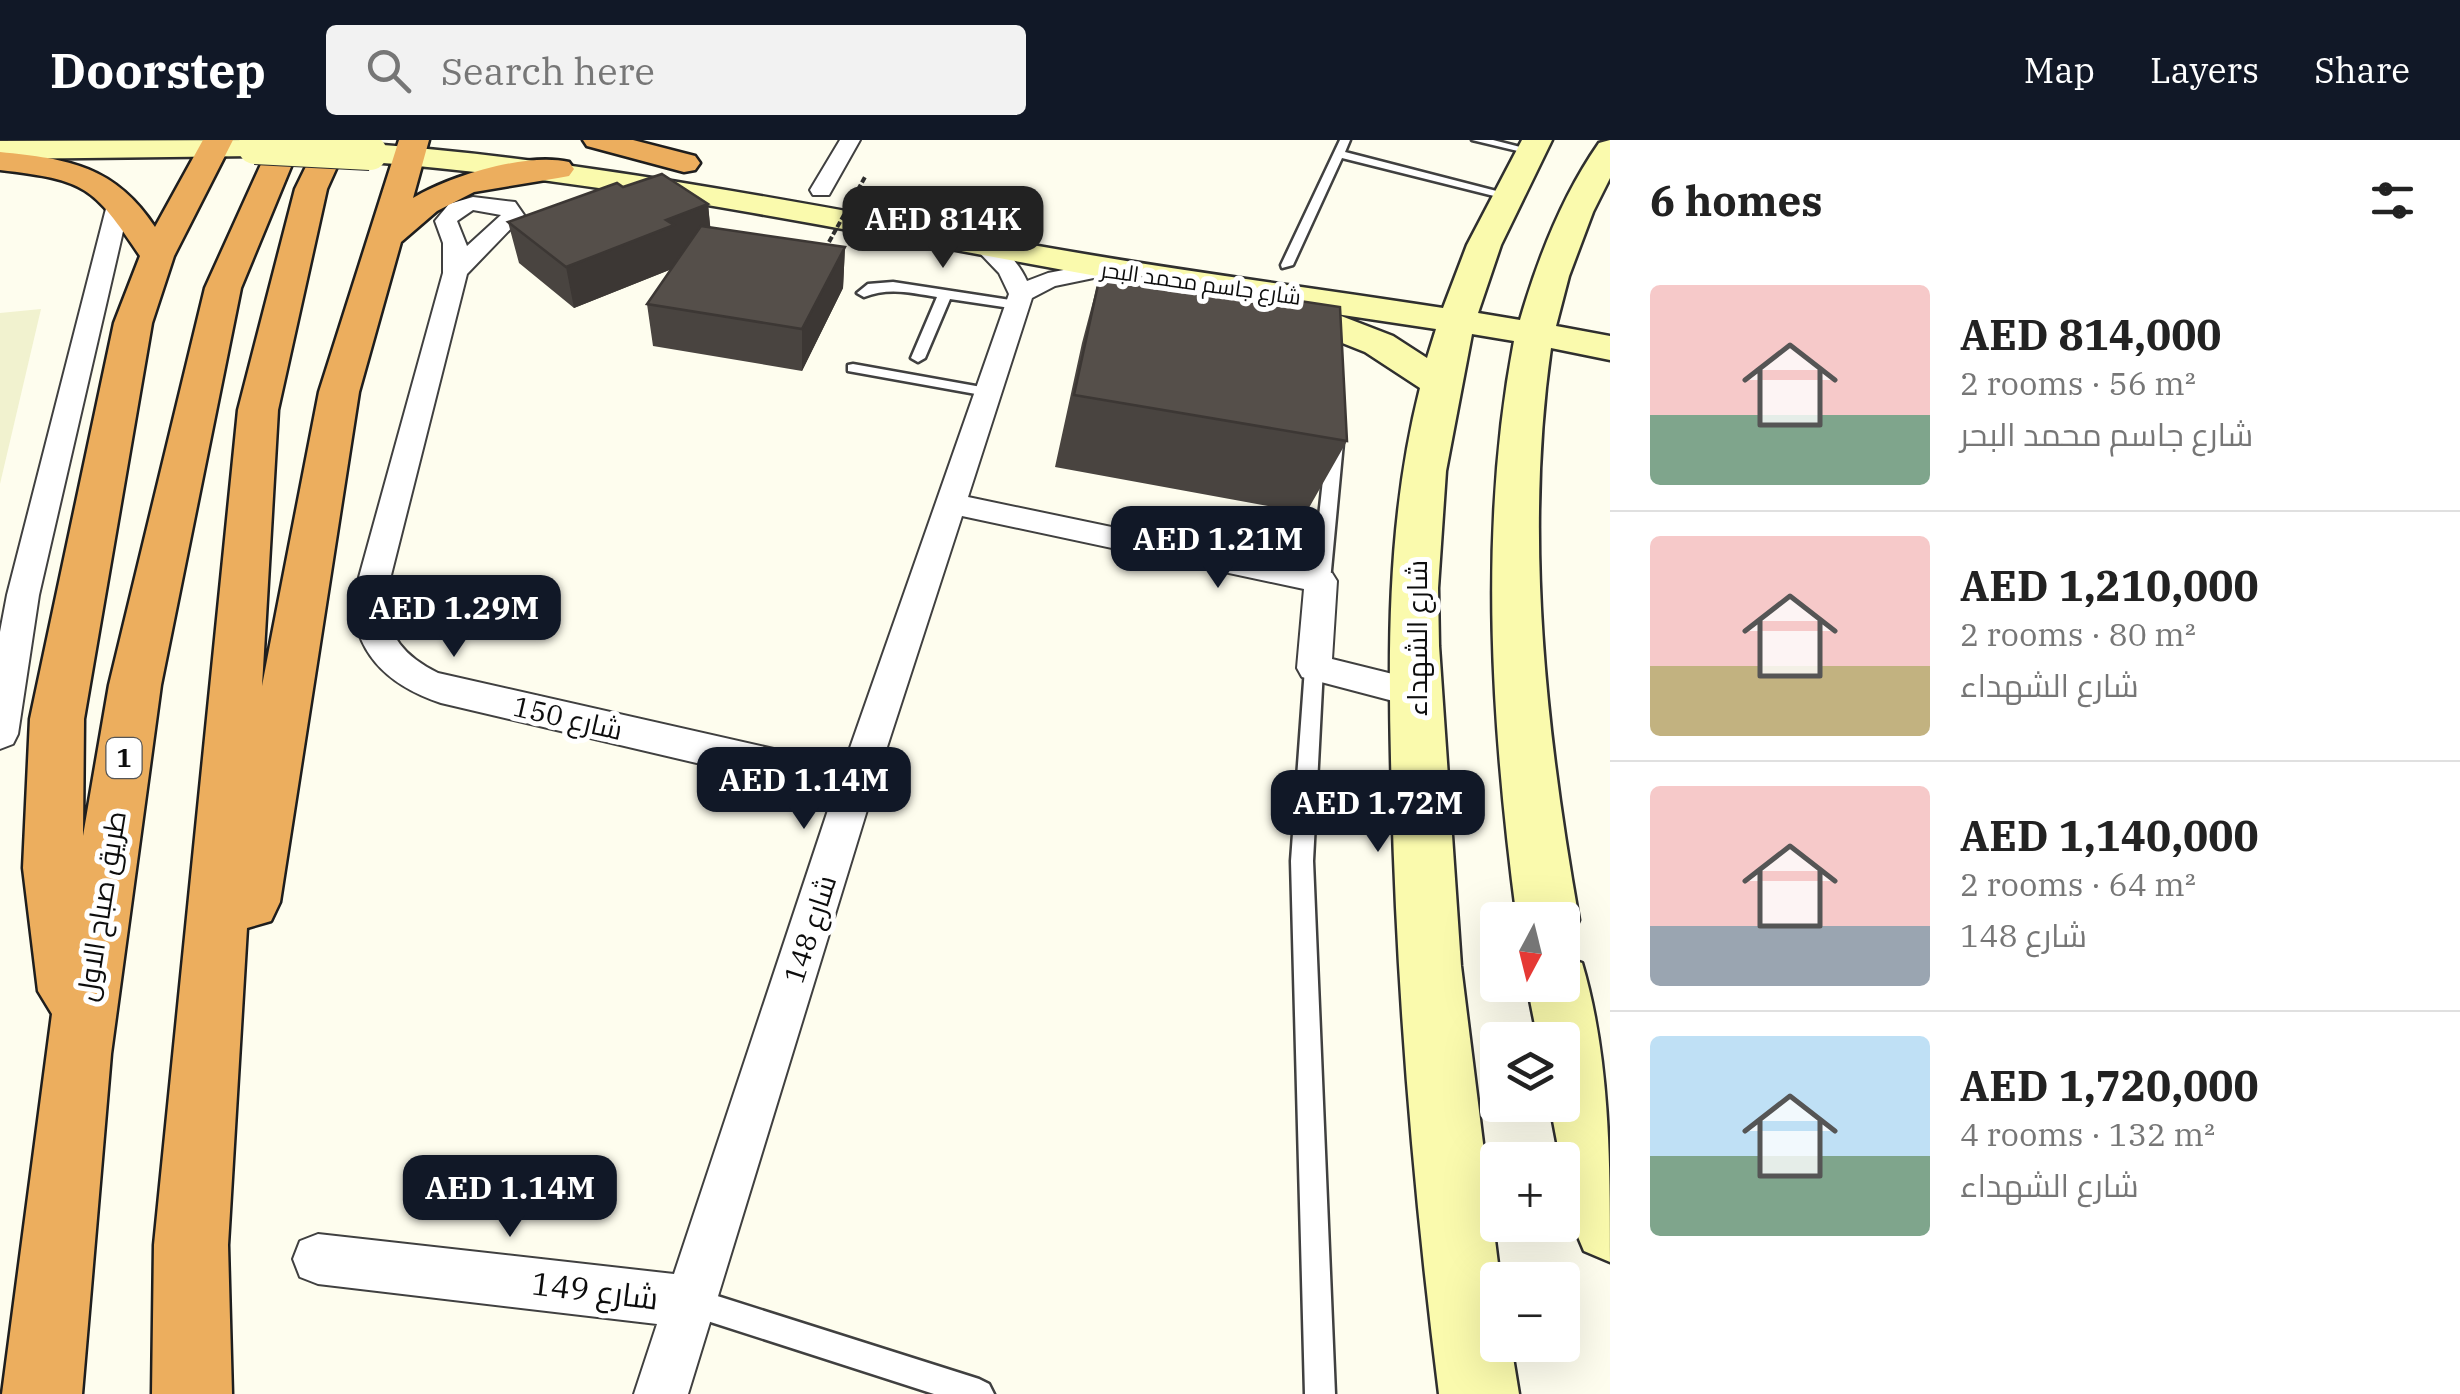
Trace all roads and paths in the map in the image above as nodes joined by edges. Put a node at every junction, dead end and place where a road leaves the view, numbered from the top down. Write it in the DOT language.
graph roads {
  1 [pos="521,140"];
  2 [pos="598,140"];
  3 [pos="850,140"];
  4 [pos="1345,140"];
  5 [pos="1477,140"];
  6 [pos="216,143"];
  7 [pos="271,144"];
  8 [pos="352,146"];
  9 [pos="412,148"];
  10 [pos="1610,149"];
  11 [pos="0,150"];
  12 [pos="1530,151"];
  13 [pos="1339,154"];
  14 [pos="0,161"];
  15 [pos="684,164"];
  16 [pos="558,169"];
  17 [pos="866,177"];
  18 [pos="1590,181"];
  19 [pos="821,190"];
  20 [pos="1506,195"];
  21 [pos="120,201"];
  22 [pos="1073,230"];
  23 [pos="384,239"];
  24 [pos="830,242"];
  25 [pos="986,247"];
  26 [pos="1248,258"];
  27 [pos="155,262"];
  28 [pos="1287,265"];
  29 [pos="1106,269"];
  30 [pos="456,272"];
  31 [pos="1213,285"];
  32 [pos="864,293"];
  33 [pos="945,294"];
  34 [pos="1019,299"];
  35 [pos="97,303"];
  36 [pos="1461,306"];
  37 [pos="1538,319"];
  38 [pos="1610,320"];
  39 [pos="1610,348"];
  40 [pos="918,358"];
  41 [pos="853,368"];
  42 [pos="1441,384"];
  43 [pos="988,392"];
  44 [pos="1336,428"];
  45 [pos="950,503"];
  46 [pos="1321,581"];
  47 [pos="1314,668"];
  48 [pos="1416,693"];
  49 [pos="0,734"];
  50 [pos="856,784"];
  51 [pos="1545,902"];
  52 [pos="1564,1002"];
  53 [pos="78,1054"];
  54 [pos="1610,1224"];
  55 [pos="191,1245"];
  56 [pos="318,1260"];
  57 [pos="692,1302"];
  58 [pos="42,1394"];
  59 [pos="192,1394"];
  60 [pos="661,1394"];
  61 [pos="979,1394"];
  62 [pos="1320,1394"];
  63 [pos="1479,1394"];
  1 -- 15 [label="main road, شارع جاسم محمد البحر"];
  2 -- 15 [label="highway"];
  3 -- 19 [label="street"];
  4 -- 13 [label="lane"];
  5 -- 12 [label="lane"];
  6 -- 7 [label="main road, شارع جاسم محمد البحر"];
  6 -- 11 [label="main road, شارع جاسم محمد البحر"];
  6 -- 27 [label="highway"];
  7 -- 8 [label="main road, شارع جاسم محمد البحر, bridge"];
  7 -- 53 [label="highway, طريق صباح الاول / 1"];
  8 -- 9 [label="main road, شارع جاسم محمد البحر"];
  8 -- 55 [label="highway"];
  9 -- 16 [label="main road, شارع جاسم محمد البحر"];
  9 -- 23 [label="highway"];
  10 -- 18 [label="main road"];
  12 -- 18 [label="main road"];
  12 -- 20 [label="main road, شارع الشهداء"];
  13 -- 20 [label="lane"];
  13 -- 28 [label="lane"];
  14 -- 21 [label="highway"];
  15 -- 19 [label="main road, شارع جاسم محمد البحر"];
  16 -- 23 [label="highway"];
  16 -- 25 [label="main road, شارع جاسم محمد البحر"];
  17 -- 24 [label="path, bridge"];
  18 -- 37 [label="main road"];
  19 -- 22 [label="main road, شارع جاسم محمد البحر"];
  20 -- 36 [label="main road, شارع الشهداء"];
  21 -- 27 [label="highway"];
  21 -- 35 [label="street"];
  23 -- 55 [label="highway"];
  25 -- 29 [label="main road, شارع جاسم محمد البحر"];
  25 -- 34 [label="street"];
  26 -- 28 [label="main road, شارع جاسم محمد البحر"];
  27 -- 35 [label="highway"];
  27 -- 53 [label="highway"];
  28 -- 36 [label="main road, شارع جاسم محمد البحر"];
  29 -- 31 [label="main road, شارع جاسم محمد البحر"];
  29 -- 34 [label="street"];
  30 -- 50 [label="street, شارع 150"];
  31 -- 36 [label="main road, شارع جاسم محمد البحر"];
  31 -- 42 [label="main road"];
  32 -- 33 [label="lane"];
  33 -- 34 [label="lane"];
  33 -- 40 [label="lane"];
  34 -- 43 [label="street, شارع 148"];
  35 -- 49 [label="street"];
  36 -- 37 [label="main road, شارع جاسم محمد البحر"];
  36 -- 42 [label="main road, شارع الشهداء"];
  37 -- 38 [label="main road"];
  37 -- 39 [label="main road"];
  37 -- 51 [label="main road"];
  41 -- 43 [label="lane"];
  42 -- 48 [label="main road, شارع الشهداء"];
  43 -- 45 [label="street, شارع 148"];
  44 -- 46 [label="lane"];
  45 -- 46 [label="street"];
  45 -- 50 [label="street, شارع 148"];
  46 -- 47 [label="street"];
  47 -- 48 [label="street"];
  47 -- 62 [label="lane"];
  48 -- 63 [label="main road, شارع الشهداء"];
  50 -- 57 [label="street, شارع 148"];
  52 -- 54 [label="main road"];
  53 -- 58 [label="highway, طريق صباح الاول / 1"];
  55 -- 59 [label="highway"];
  56 -- 57 [label="street, شارع 149"];
  57 -- 60 [label="street, شارع 148"];
  57 -- 61 [label="lane"];
}
